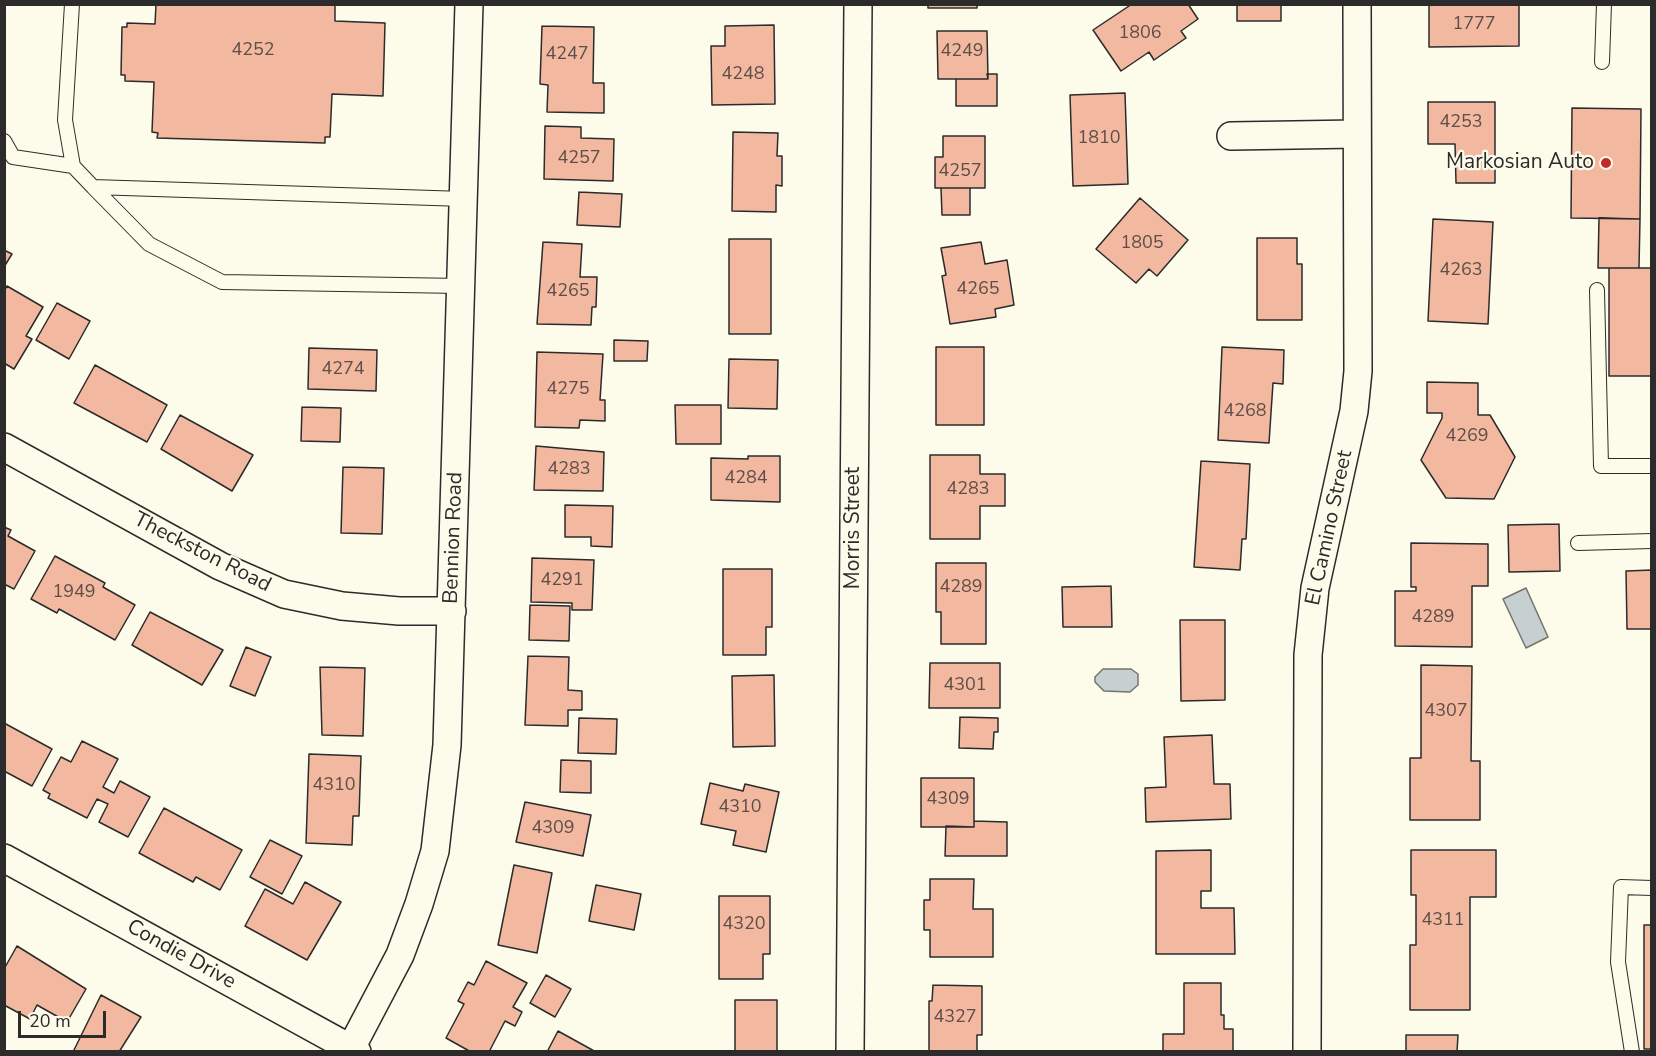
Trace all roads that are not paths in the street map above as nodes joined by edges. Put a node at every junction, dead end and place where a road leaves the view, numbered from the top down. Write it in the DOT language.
graph roads {
  1 [pos="72,4"];
  2 [pos="468,4"];
  3 [pos="858,4"];
  4 [pos="1357,4"];
  5 [pos="1604,4"];
  6 [pos="1602,62"];
  7 [pos="1357,134"];
  8 [pos="1231,136"];
  9 [pos="4,141"];
  10 [pos="72,166"];
  11 [pos="93,187"];
  12 [pos="464,199"];
  13 [pos="461,286"];
  14 [pos="1597,290"];
  15 [pos="4,447"];
  16 [pos="1652,466"];
  17 [pos="1652,541"];
  18 [pos="1578,543"];
  19 [pos="452,610"];
  20 [pos="4,858"];
  21 [pos="1652,888"];
  22 [pos="352,1050"];
  23 [pos="850,1052"];
  24 [pos="1307,1052"];
  25 [pos="1632,1052"];
  1 -- 10 [label="lane"];
  2 -- 12 [label="street, Bennion Road"];
  3 -- 23 [label="street, Morris Street"];
  4 -- 7 [label="street, El Camino Street"];
  5 -- 6 [label="lane"];
  7 -- 8 [label="street"];
  7 -- 24 [label="street, El Camino Street"];
  9 -- 10 [label="lane"];
  10 -- 11 [label="lane"];
  11 -- 12 [label="lane"];
  11 -- 13 [label="lane"];
  12 -- 13 [label="street, Bennion Road"];
  13 -- 19 [label="street, Bennion Road"];
  14 -- 16 [label="lane"];
  15 -- 19 [label="street, Theckston Road"];
  17 -- 18 [label="lane"];
  19 -- 22 [label="street, Bennion Road"];
  20 -- 22 [label="street, Condie Drive"];
  21 -- 25 [label="lane"];
}
